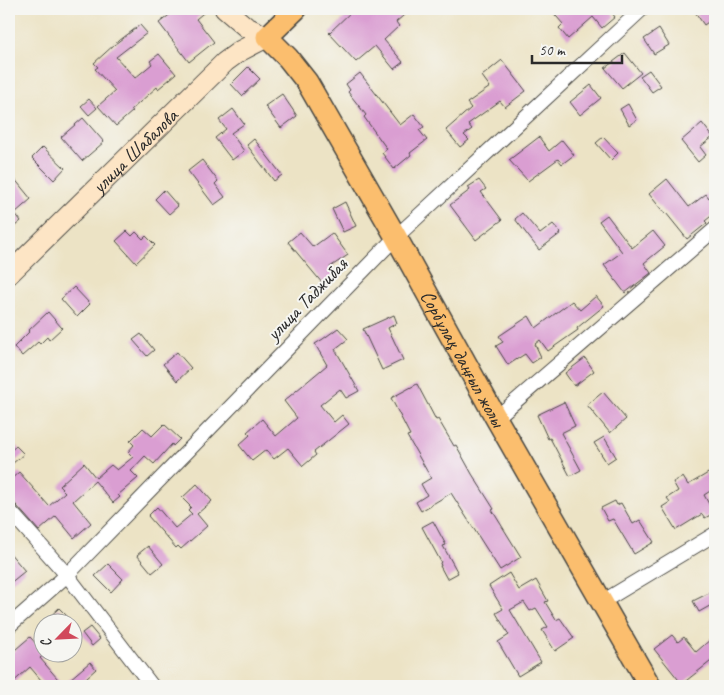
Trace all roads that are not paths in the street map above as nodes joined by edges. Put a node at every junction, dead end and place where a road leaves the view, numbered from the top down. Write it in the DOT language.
graph roads {
  1 [pos="225,9"];
  2 [pos="296,9"];
  3 [pos="642,9"];
  4 [pos="268,37"];
  5 [pos="715,229"];
  6 [pos="396,237"];
  7 [pos="9,274"];
  8 [pos="496,418"];
  9 [pos="9,510"];
  10 [pos="715,534"];
  11 [pos="67,575"];
  12 [pos="602,602"];
  13 [pos="9,626"];
  14 [pos="152,686"];
  15 [pos="650,686"];
  1 -- 4 [label="street"];
  2 -- 4 [label="main road"];
  3 -- 6 [label="street, улица Таджибая"];
  4 -- 6 [label="main road, Сорбұлақ даңғыл жолы"];
  4 -- 7 [label="street, улица Шабалова"];
  5 -- 8 [label="street"];
  6 -- 8 [label="main road, Сорбұлақ даңғыл жолы"];
  6 -- 11 [label="street, улица Таджибая"];
  8 -- 12 [label="main road, Сорбұлақ даңғыл жолы"];
  9 -- 11 [label="street"];
  10 -- 12 [label="street"];
  11 -- 13 [label="street, улица Таджибая"];
  11 -- 14 [label="street"];
  12 -- 15 [label="main road, Сорбұлақ даңғыл жолы"];
}
